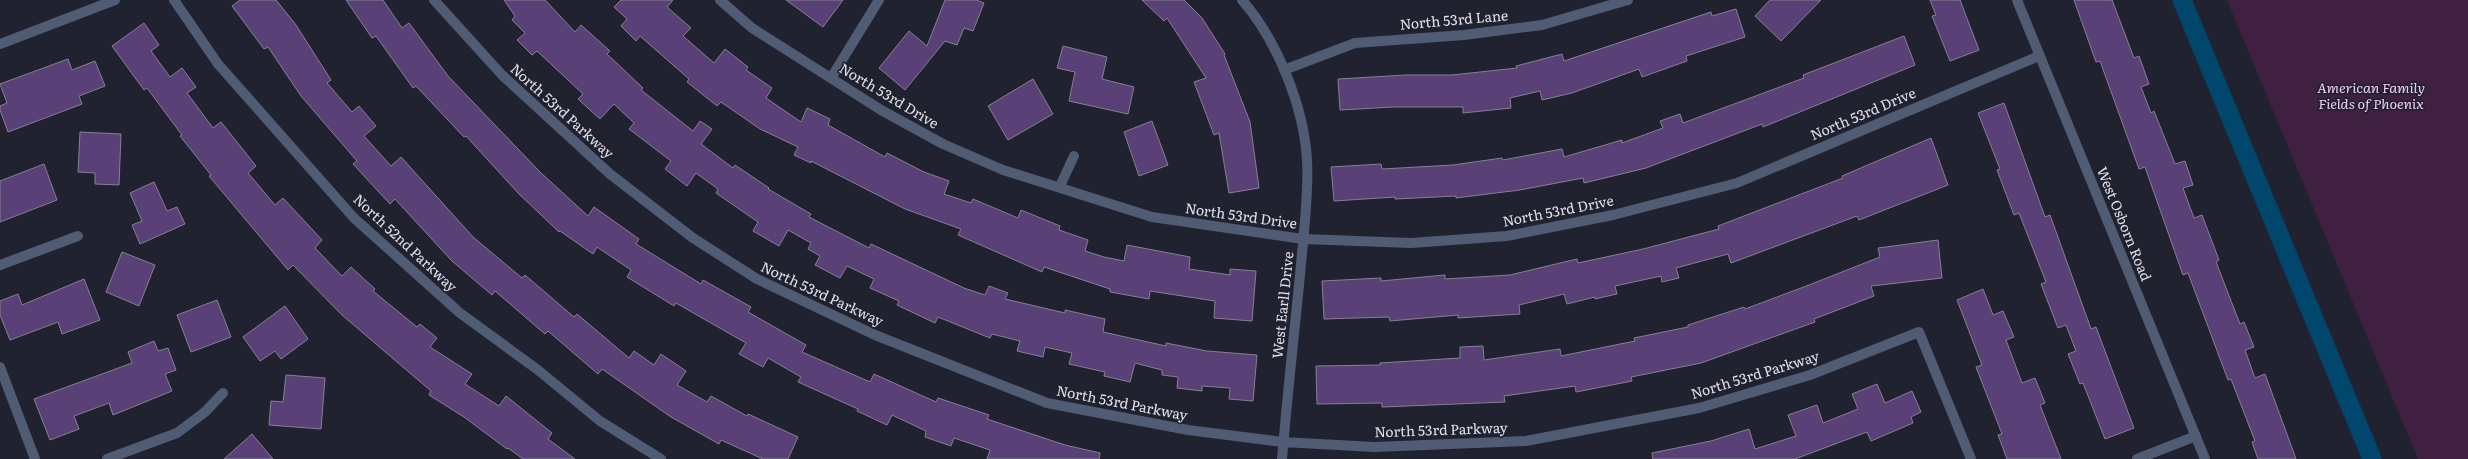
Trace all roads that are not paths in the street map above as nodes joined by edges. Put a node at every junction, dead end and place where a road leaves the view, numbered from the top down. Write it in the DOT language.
graph roads {
  1 [pos="115,0"];
  2 [pos="174,0"];
  3 [pos="434,0"];
  4 [pos="720,0"];
  5 [pos="879,0"];
  6 [pos="1242,0"];
  7 [pos="1628,0"];
  8 [pos="2017,0"];
  9 [pos="0,44"];
  10 [pos="2039,56"];
  11 [pos="1284,70"];
  12 [pos="830,78"];
  13 [pos="1074,156"];
  14 [pos="1060,186"];
  15 [pos="78,236"];
  16 [pos="1303,239"];
  17 [pos="0,265"];
  18 [pos="0,367"];
  19 [pos="223,393"];
  20 [pos="2196,436"];
  21 [pos="1284,442"];
  22 [pos="35,459"];
  23 [pos="107,459"];
  24 [pos="662,459"];
  25 [pos="1282,459"];
  26 [pos="1971,459"];
  27 [pos="2137,459"];
  28 [pos="2205,459"];
  1 -- 9 [label="street"];
  2 -- 24 [label="street, North 52nd Parkway"];
  3 -- 21 [label="street, North 53rd Parkway"];
  4 -- 12 [label="street, North 53rd Drive"];
  5 -- 12 [label="street"];
  6 -- 11 [label="street, West Earll Drive"];
  7 -- 11 [label="street, North 53rd Lane"];
  8 -- 10 [label="street, West Osborn Road"];
  10 -- 16 [label="street, North 53rd Drive"];
  10 -- 20 [label="street, West Osborn Road"];
  11 -- 16 [label="street, West Earll Drive"];
  12 -- 14 [label="street, North 53rd Drive"];
  13 -- 14 [label="street"];
  14 -- 16 [label="street, North 53rd Drive"];
  15 -- 17 [label="street"];
  16 -- 21 [label="street, West Earll Drive"];
  18 -- 22 [label="street"];
  19 -- 23 [label="street"];
  20 -- 27 [label="street"];
  20 -- 28 [label="street, West Osborn Road"];
  21 -- 25 [label="street, West Earll Drive"];
  21 -- 26 [label="street, North 53rd Parkway"];
}
